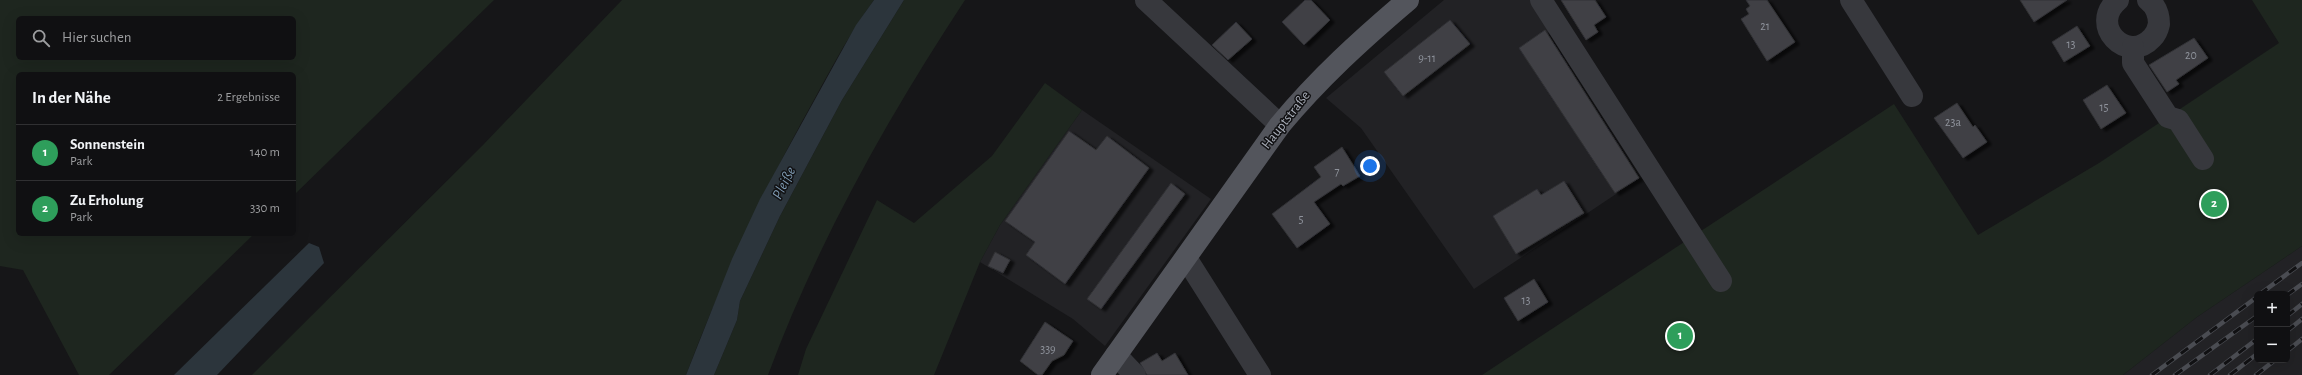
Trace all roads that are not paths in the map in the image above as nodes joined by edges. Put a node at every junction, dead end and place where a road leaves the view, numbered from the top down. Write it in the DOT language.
graph roads {
  1 [pos="1146,0"];
  2 [pos="1408,0"];
  3 [pos="1541,0"];
  4 [pos="1851,0"];
  5 [pos="2118,0"];
  6 [pos="2148,0"];
  7 [pos="2133,47"];
  8 [pos="1912,96"];
  9 [pos="1280,125"];
  10 [pos="2203,159"];
  11 [pos="1186,258"];
  12 [pos="1721,281"];
  13 [pos="1116,355"];
  14 [pos="1102,375"];
  15 [pos="1136,375"];
  16 [pos="1260,375"];
  1 -- 9 [label="street"];
  2 -- 9 [label="main road, Hauptstraße"];
  3 -- 12 [label="street"];
  4 -- 8 [label="street"];
  5 -- 7 [label="street"];
  6 -- 7 [label="street"];
  7 -- 10 [label="street"];
  9 -- 11 [label="main road, Hauptstraße"];
  11 -- 13 [label="main road, Hauptstraße"];
  11 -- 16 [label="street"];
  13 -- 14 [label="main road, Hauptstraße"];
  13 -- 15 [label="street"];
}
